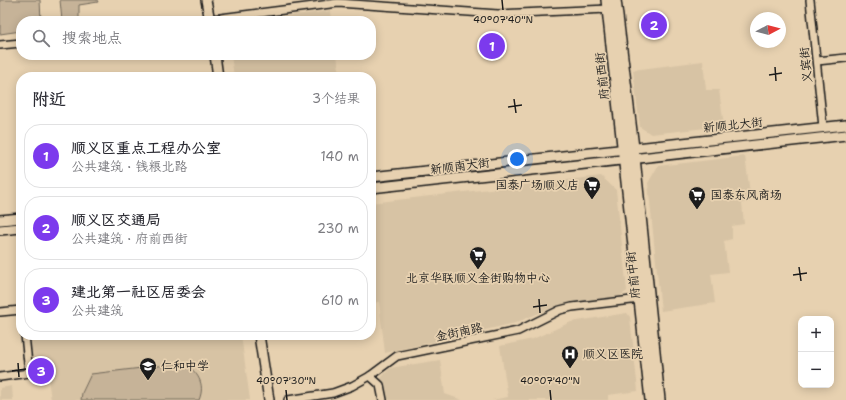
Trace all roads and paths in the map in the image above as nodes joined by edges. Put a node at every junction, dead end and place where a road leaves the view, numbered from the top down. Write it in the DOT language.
graph roads {
  1 [pos="206,0"];
  2 [pos="211,0"];
  3 [pos="810,0"];
  4 [pos="610,2"];
  5 [pos="211,16"];
  6 [pos="212,16"];
  7 [pos="242,16"];
  8 [pos="16,43"];
  9 [pos="0,45"];
  10 [pos="846,58"];
  11 [pos="215,60"];
  12 [pos="220,60"];
  13 [pos="817,61"];
  14 [pos="217,72"];
  15 [pos="221,72"];
  16 [pos="846,124"];
  17 [pos="823,127"];
  18 [pos="846,135"];
  19 [pos="628,153"];
  20 [pos="376,177"];
  21 [pos="376,187"];
  22 [pos="16,218"];
  23 [pos="0,220"];
  24 [pos="16,228"];
  25 [pos="0,230"];
  26 [pos="640,300"];
  27 [pos="16,310"];
  28 [pos="0,312"];
  29 [pos="26,340"];
  30 [pos="255,340"];
  31 [pos="260,340"];
  32 [pos="370,376"];
  33 [pos="0,377"];
  34 [pos="264,400"];
  35 [pos="269,400"];
  36 [pos="288,400"];
  37 [pos="383,400"];
  38 [pos="651,400"];
  39 [pos="659,400"];
  1 -- 5 [label="main road"];
  2 -- 6 [label="main road"];
  3 -- 13 [label="street, 义宾街"];
  4 -- 7 [label="street"];
  4 -- 19 [label="main road, 府前西街"];
  8 -- 9 [label="street"];
  10 -- 13 [label="street"];
  11 -- 14 [label="main road"];
  12 -- 15 [label="main road"];
  13 -- 17 [label="street, 义宾街"];
  16 -- 17 [label="main road, 新顺北大街"];
  17 -- 19 [label="main road, 新顺北大街"];
  18 -- 19 [label="main road, 新顺北大街"];
  19 -- 20 [label="main road, 新顺南大街"];
  19 -- 21 [label="main road, 新顺南大街"];
  19 -- 26 [label="main road, 府前中街"];
  19 -- 39 [label="main road, 府前中街"];
  22 -- 23 [label="main road"];
  24 -- 25 [label="main road"];
  26 -- 32 [label="street, 金街南路"];
  26 -- 38 [label="main road, 府前中街"];
  27 -- 28 [label="street"];
  29 -- 33 [label="street"];
  30 -- 34 [label="main road"];
  31 -- 35 [label="main road"];
  32 -- 36 [label="street, 金街南路"];
  32 -- 37 [label="street"];
}
